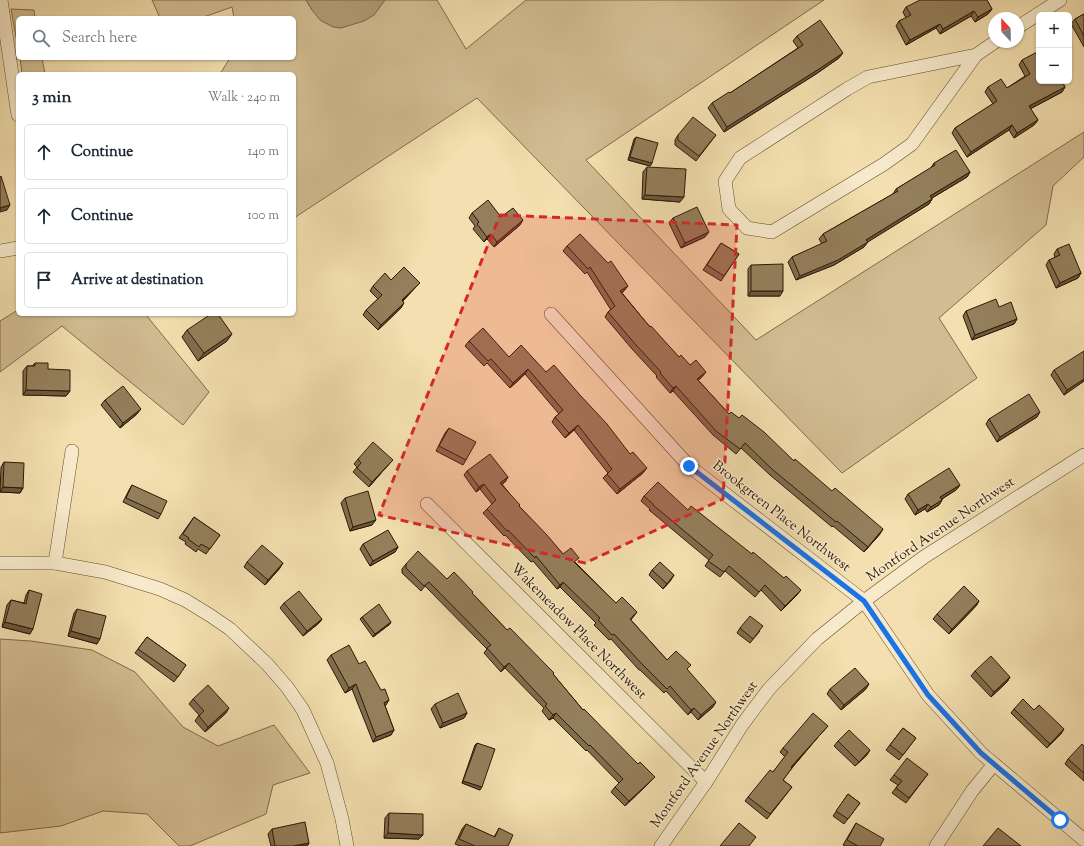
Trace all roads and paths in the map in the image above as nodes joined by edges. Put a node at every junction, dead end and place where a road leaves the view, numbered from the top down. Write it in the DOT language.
graph roads {
  1 [pos="1,0"];
  2 [pos="1060,0"];
  3 [pos="1024,23"];
  4 [pos="988,46"];
  5 [pos="976,54"];
  6 [pos="16,101"];
  7 [pos="16,248"];
  8 [pos="0,251"];
  9 [pos="551,314"];
  10 [pos="72,451"];
  11 [pos="1084,455"];
  12 [pos="427,504"];
  13 [pos="0,563"];
  14 [pos="55,563"];
  15 [pos="864,601"];
  16 [pos="994,764"];
  17 [pos="706,782"];
  18 [pos="1084,840"];
  19 [pos="347,846"];
  20 [pos="661,846"];
  21 [pos="936,846"];
  1 -- 6 [label="street"];
  2 -- 3 [label="street"];
  4 -- 5 [label="street"];
  5 -- 5 [label="street"];
  7 -- 8 [label="street"];
  9 -- 15 [label="street, Brookgreen Place Northwest"];
  10 -- 14 [label="street"];
  11 -- 15 [label="street, Montford Avenue Northwest"];
  12 -- 17 [label="street, Wakemeadow Place Northwest"];
  13 -- 14 [label="street"];
  14 -- 19 [label="street"];
  15 -- 16 [label="street, Brookgreen Place Northwest"];
  15 -- 17 [label="street, Montford Avenue Northwest"];
  16 -- 18 [label="street, Brookgreen Place Northwest"];
  16 -- 21 [label="street"];
  17 -- 20 [label="street, Montford Avenue Northwest"];
}
